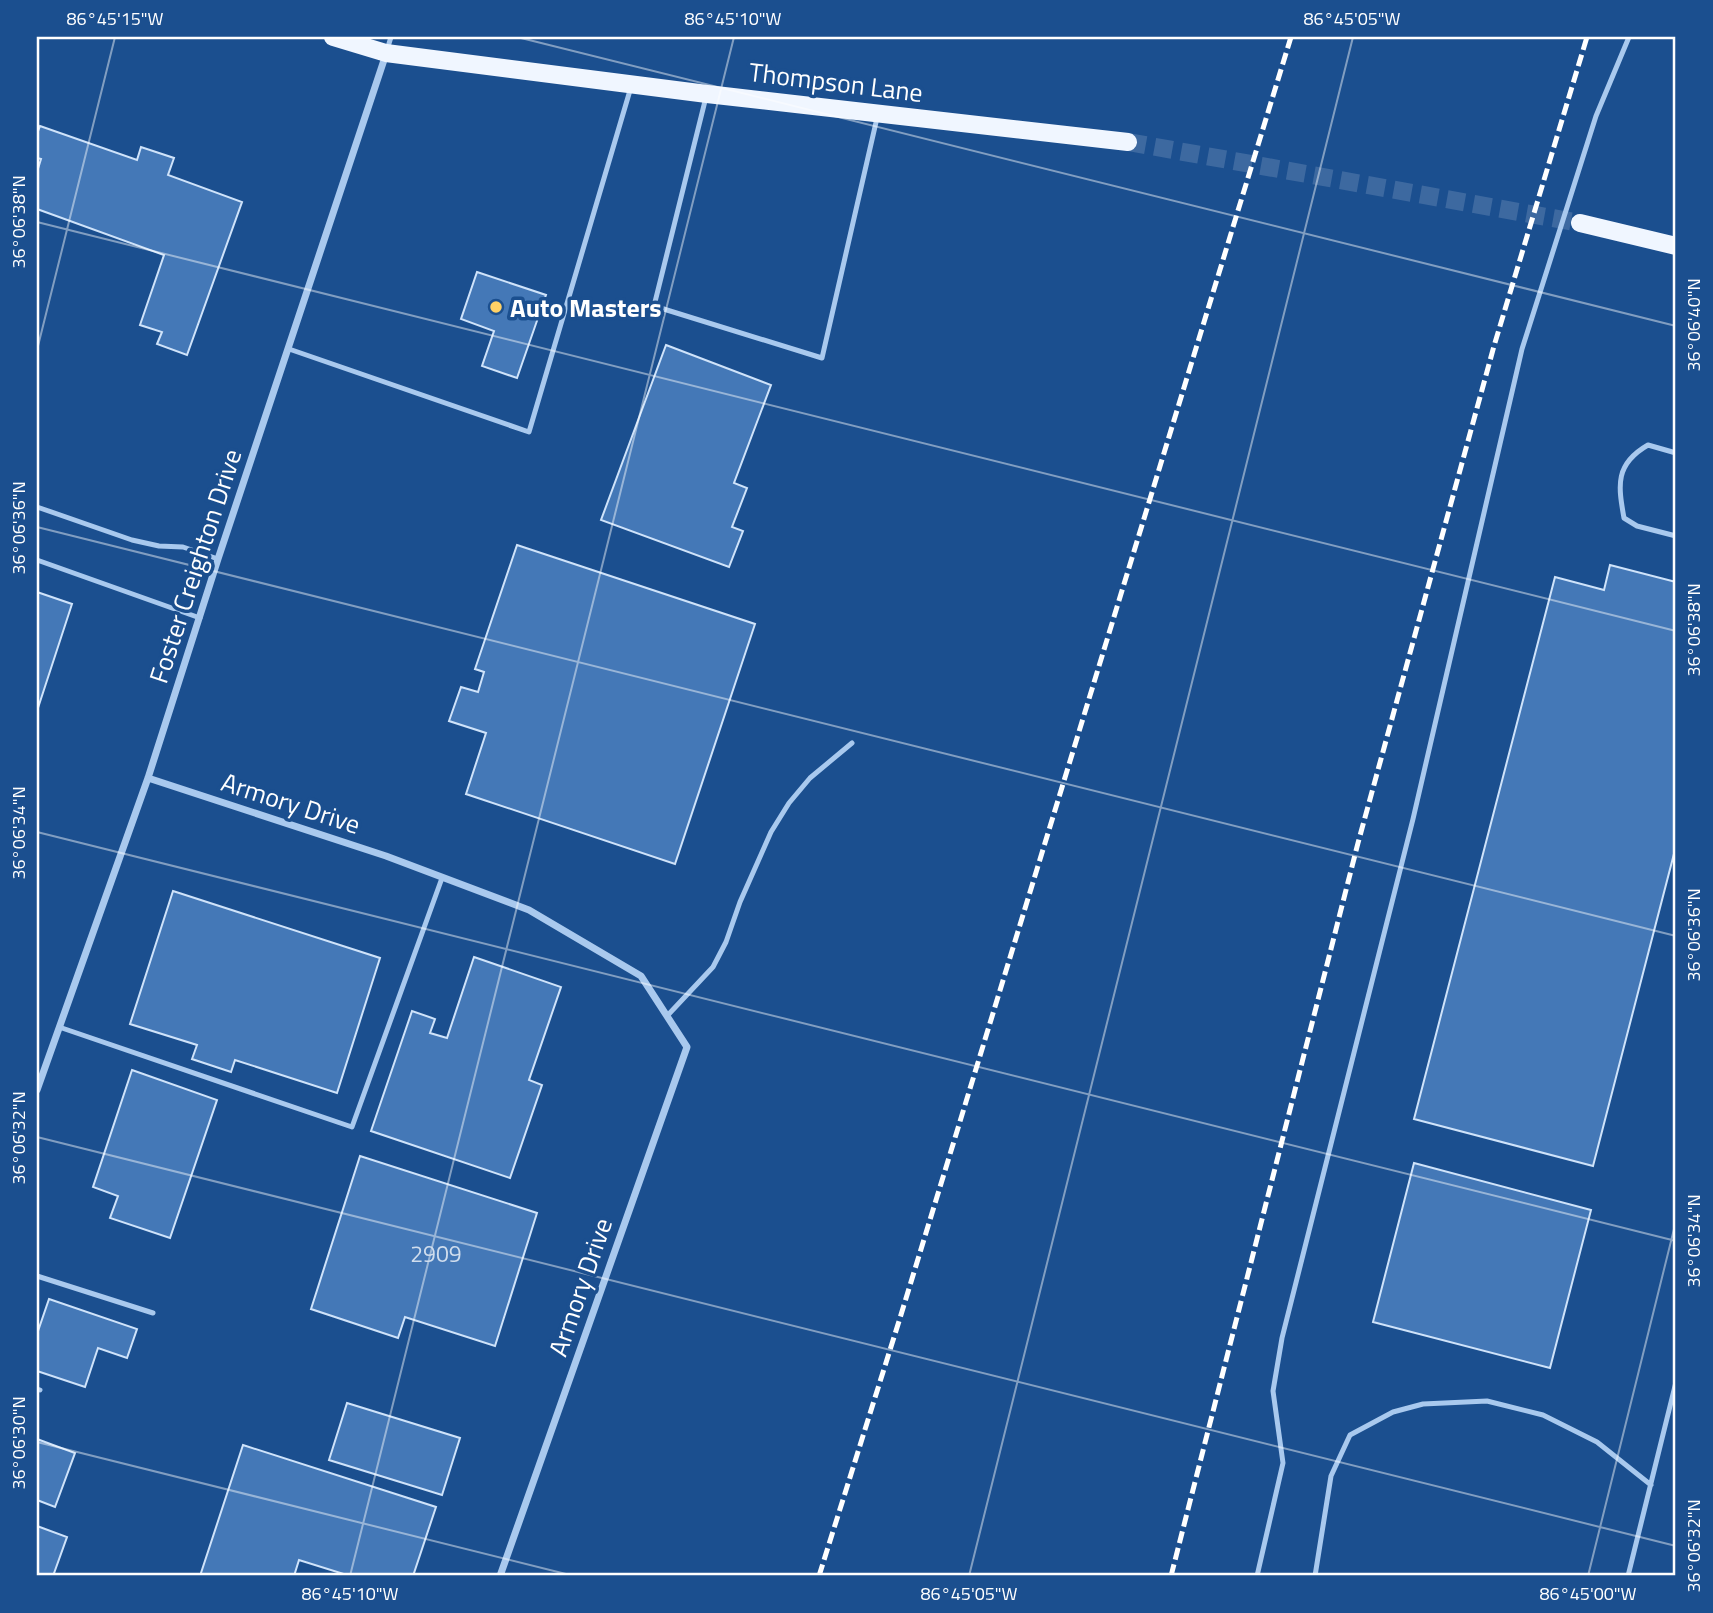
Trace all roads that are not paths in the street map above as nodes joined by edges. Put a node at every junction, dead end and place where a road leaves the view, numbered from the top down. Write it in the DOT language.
graph roads {
  1 [pos="333,37"];
  2 [pos="1629,37"];
  3 [pos="388,45"];
  4 [pos="632,84"];
  5 [pos="707,93"];
  6 [pos="878,114"];
  7 [pos="1128,142"];
  8 [pos="1580,223"];
  9 [pos="1676,246"];
  10 [pos="289,349"];
  11 [pos="1676,453"];
  12 [pos="37,507"];
  13 [pos="1676,536"];
  14 [pos="218,559"];
  15 [pos="37,560"];
  16 [pos="200,618"];
  17 [pos="852,743"];
  18 [pos="148,778"];
  19 [pos="442,877"];
  20 [pos="667,1016"];
  21 [pos="59,1027"];
  22 [pos="37,1090"];
  23 [pos="37,1276"];
  24 [pos="153,1313"];
  25 [pos="1676,1382"];
  26 [pos="1651,1485"];
  27 [pos="500,1576"];
  28 [pos="1257,1576"];
  29 [pos="1315,1576"];
  30 [pos="1628,1576"];
  1 -- 3 [label="main road, Thompson Lane"];
  2 -- 28 [label="lane"];
  3 -- 4 [label="main road, Thompson Lane"];
  3 -- 10 [label="street, Foster Creighton Drive"];
  4 -- 5 [label="main road, Thompson Lane"];
  4 -- 10 [label="lane"];
  5 -- 6 [label="main road, Thompson Lane"];
  5 -- 6 [label="lane"];
  6 -- 7 [label="main road, Thompson Lane"];
  8 -- 9 [label="main road"];
  10 -- 14 [label="street, Foster Creighton Drive"];
  11 -- 13 [label="lane"];
  12 -- 14 [label="lane"];
  14 -- 16 [label="street, Foster Creighton Drive"];
  15 -- 16 [label="lane"];
  16 -- 18 [label="street, Foster Creighton Drive"];
  17 -- 20 [label="lane"];
  18 -- 19 [label="street, Armory Drive"];
  18 -- 21 [label="street, Foster Creighton Drive"];
  19 -- 20 [label="street, Armory Drive"];
  19 -- 21 [label="lane"];
  20 -- 27 [label="street, Armory Drive"];
  21 -- 22 [label="street, Foster Creighton Drive"];
  23 -- 24 [label="lane"];
  25 -- 26 [label="lane"];
  26 -- 29 [label="lane"];
  26 -- 30 [label="lane"];
}
